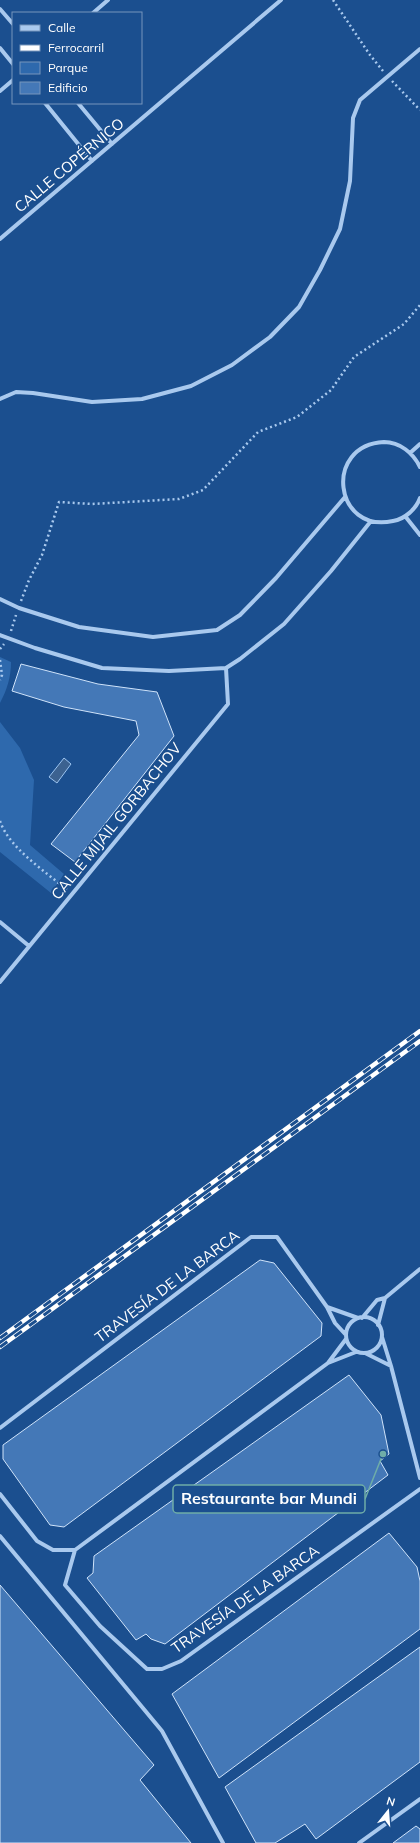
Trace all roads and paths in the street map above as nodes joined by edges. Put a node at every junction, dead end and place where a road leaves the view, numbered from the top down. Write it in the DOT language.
graph roads {
  1 [pos="108,0"];
  2 [pos="281,0"];
  3 [pos="333,0"];
  4 [pos="0,9"];
  5 [pos="94,12"];
  6 [pos="12,23"];
  7 [pos="0,48"];
  8 [pos="420,49"];
  9 [pos="12,63"];
  10 [pos="387,76"];
  11 [pos="12,81"];
  12 [pos="0,91"];
  13 [pos="46,104"];
  14 [pos="79,104"];
  15 [pos="420,110"];
  16 [pos="112,144"];
  17 [pos="92,161"];
  18 [pos="0,239"];
  19 [pos="420,304"];
  20 [pos="0,399"];
  21 [pos="420,444"];
  22 [pos="410,453"];
  23 [pos="420,467"];
  24 [pos="345,497"];
  25 [pos="420,498"];
  26 [pos="405,516"];
  27 [pos="371,521"];
  28 [pos="420,535"];
  29 [pos="0,599"];
  30 [pos="19,608"];
  31 [pos="0,635"];
  32 [pos="8,638"];
  33 [pos="0,649"];
  34 [pos="0,660"];
  35 [pos="226,668"];
  36 [pos="0,680"];
  37 [pos="0,821"];
  38 [pos="72,895"];
  39 [pos="0,922"];
  40 [pos="29,946"];
  41 [pos="0,982"];
  42 [pos="420,1269"];
  43 [pos="385,1298"];
  44 [pos="327,1307"];
  45 [pos="360,1318"];
  46 [pos="378,1325"];
  47 [pos="382,1336"];
  48 [pos="346,1337"];
  49 [pos="356,1352"];
  50 [pos="365,1353"];
  51 [pos="328,1363"];
  52 [pos="391,1366"];
  53 [pos="0,1428"];
  54 [pos="420,1478"];
  55 [pos="420,1489"];
  56 [pos="0,1494"];
  57 [pos="0,1536"];
  58 [pos="75,1550"];
  59 [pos="420,1798"];
  60 [pos="223,1843"];
  61 [pos="359,1843"];
  1 -- 5 [label="street"];
  2 -- 16 [label="street, CALLE COPÉRNICO"];
  3 -- 10 [label="path"];
  4 -- 6 [label="street"];
  7 -- 9 [label="street"];
  8 -- 10 [label="street"];
  10 -- 15 [label="path"];
  10 -- 20 [label="street"];
  11 -- 12 [label="street"];
  13 -- 17 [label="street"];
  14 -- 16 [label="street"];
  16 -- 17 [label="street, CALLE COPÉRNICO"];
  17 -- 18 [label="street, CALLE COPÉRNICO"];
  19 -- 30 [label="path"];
  21 -- 22 [label="street"];
  22 -- 23 [label="street"];
  22 -- 24 [label="street"];
  24 -- 27 [label="street"];
  24 -- 30 [label="street"];
  25 -- 26 [label="street"];
  26 -- 27 [label="street"];
  26 -- 28 [label="street"];
  27 -- 35 [label="street"];
  29 -- 30 [label="street"];
  30 -- 32 [label="path"];
  31 -- 32 [label="street"];
  32 -- 33 [label="path"];
  32 -- 35 [label="street"];
  34 -- 36 [label="path"];
  35 -- 38 [label="street, CALLE MIJAIL GORBACHOV"];
  37 -- 38 [label="path"];
  38 -- 40 [label="street, CALLE MIJAIL GORBACHOV"];
  39 -- 40 [label="street"];
  40 -- 41 [label="street, CALLE MIJAIL GORBACHOV"];
  42 -- 43 [label="street"];
  43 -- 45 [label="street"];
  43 -- 46 [label="street"];
  44 -- 45 [label="street"];
  44 -- 48 [label="street"];
  44 -- 53 [label="street, TRAVESÍA DE LA BARCA"];
  45 -- 46 [label="street"];
  45 -- 48 [label="street"];
  46 -- 47 [label="street"];
  47 -- 50 [label="street"];
  47 -- 52 [label="street"];
  48 -- 49 [label="street"];
  48 -- 51 [label="street"];
  49 -- 50 [label="street"];
  49 -- 51 [label="street"];
  50 -- 52 [label="street"];
  51 -- 58 [label="street"];
  52 -- 54 [label="street"];
  55 -- 58 [label="street, TRAVESÍA DE LA BARCA"];
  56 -- 58 [label="street"];
  57 -- 60 [label="street"];
  59 -- 61 [label="street"];
}
